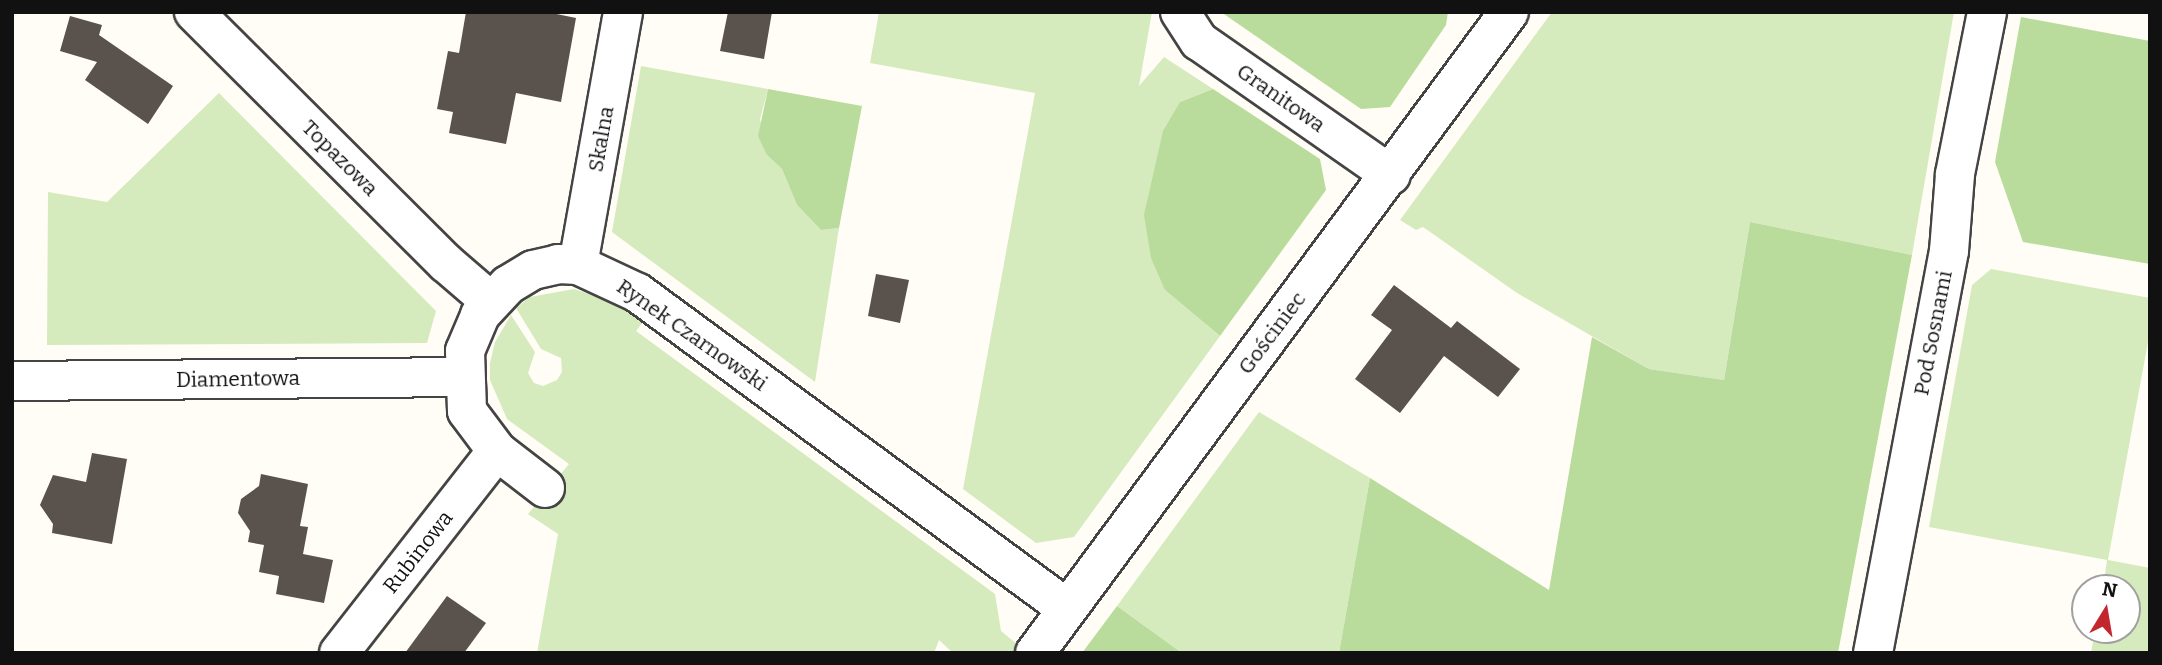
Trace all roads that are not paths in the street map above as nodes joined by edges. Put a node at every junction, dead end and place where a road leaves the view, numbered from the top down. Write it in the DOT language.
graph roads {
  1 [pos="194,12"];
  2 [pos="623,12"];
  3 [pos="1180,12"];
  4 [pos="1509,12"];
  5 [pos="1987,12"];
  6 [pos="1391,175"];
  7 [pos="578,265"];
  8 [pos="489,300"];
  9 [pos="463,376"];
  10 [pos="12,381"];
  11 [pos="497,451"];
  12 [pos="545,488"];
  13 [pos="1065,607"];
  14 [pos="339,653"];
  15 [pos="1035,653"];
  16 [pos="1873,653"];
  1 -- 8 [label="street, Topazowa"];
  2 -- 7 [label="street, Skalna"];
  3 -- 6 [label="street, Granitowa"];
  4 -- 6 [label="street, Gościniec"];
  5 -- 16 [label="street, Pod Sosnami"];
  6 -- 13 [label="street, Gościniec"];
  7 -- 8 [label="street, Rynek Czarnowski"];
  7 -- 13 [label="street, Rynek Czarnowski"];
  8 -- 9 [label="street, Rynek Czarnowski"];
  9 -- 10 [label="street, Diamentowa"];
  9 -- 11 [label="street, Rynek Czarnowski"];
  11 -- 12 [label="street, Rynek Czarnowski"];
  11 -- 14 [label="street, Rubinowa"];
  13 -- 15 [label="street, Gościniec"];
}
